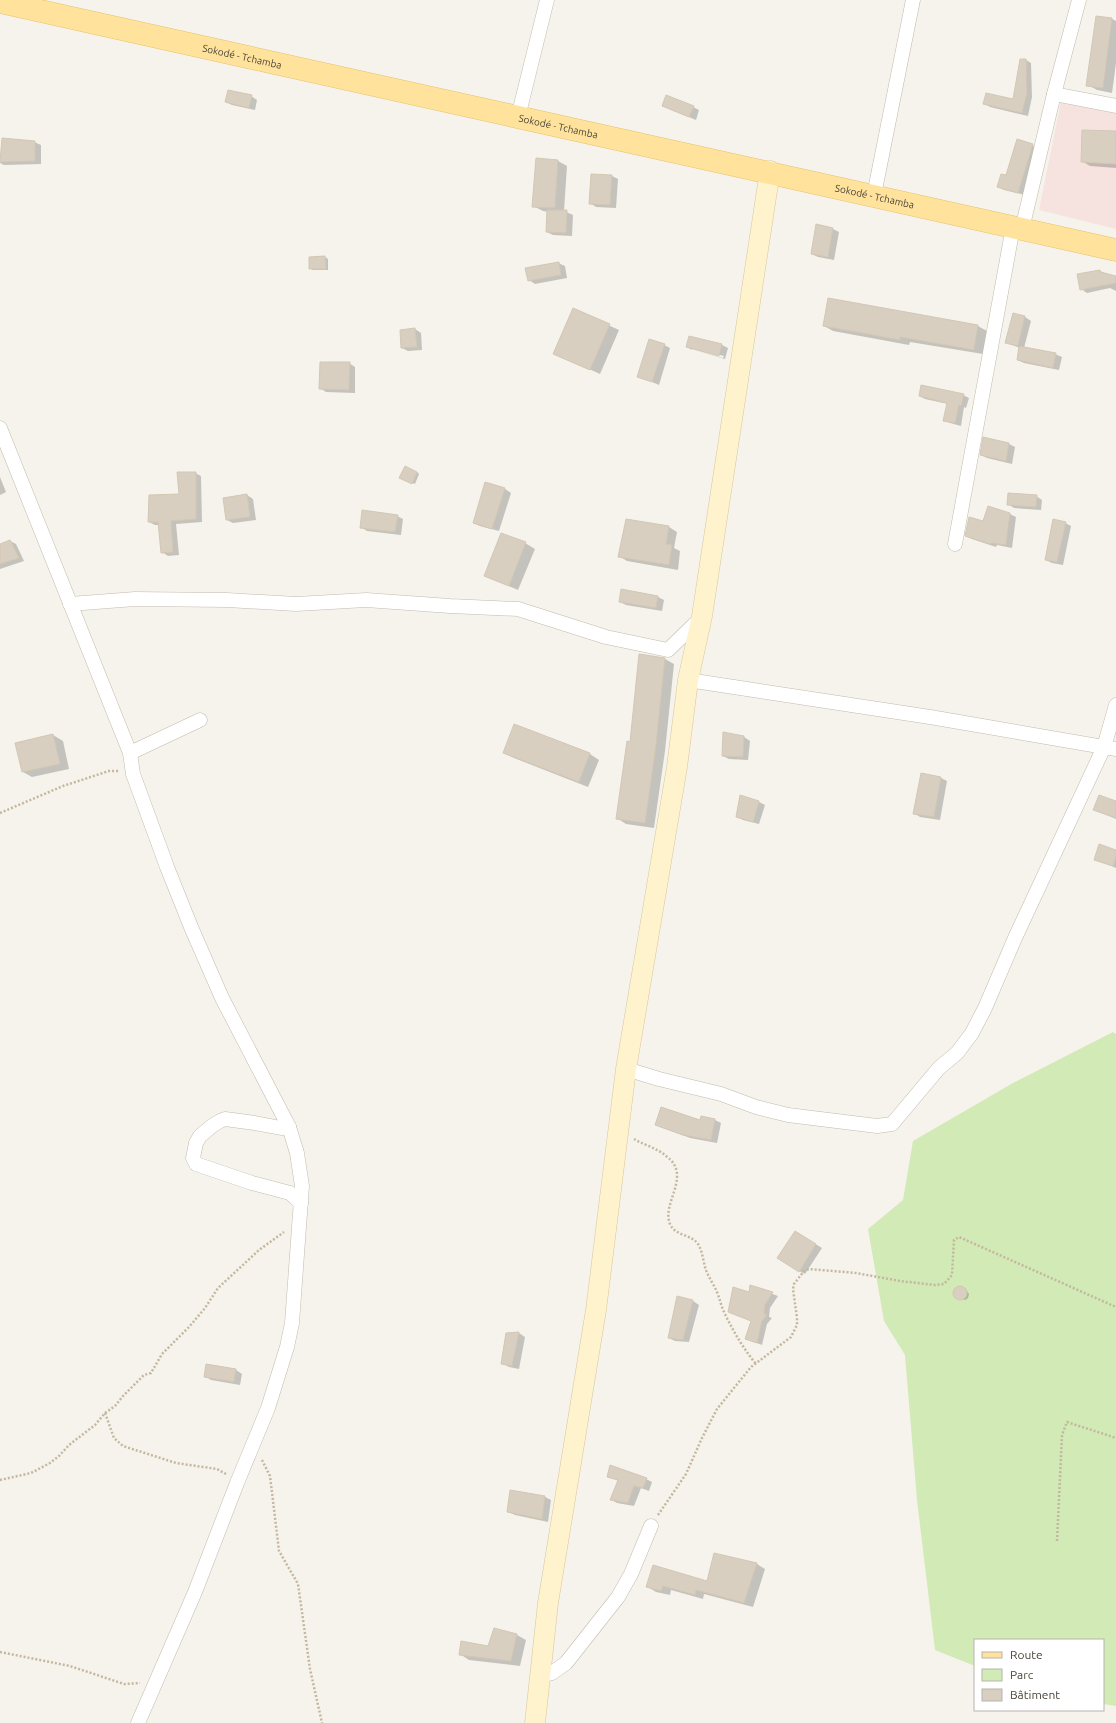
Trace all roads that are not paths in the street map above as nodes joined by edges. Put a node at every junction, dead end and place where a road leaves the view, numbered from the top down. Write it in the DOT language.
graph roads {
  1 [pos="547,0"];
  2 [pos="913,0"];
  3 [pos="1079,0"];
  4 [pos="0,2"];
  5 [pos="1054,94"];
  6 [pos="1116,106"];
  7 [pos="518,117"];
  8 [pos="770,171"];
  9 [pos="874,195"];
  10 [pos="1018,228"];
  11 [pos="1116,250"];
  12 [pos="0,428"];
  13 [pos="955,544"];
  14 [pos="70,604"];
  15 [pos="702,616"];
  16 [pos="688,680"];
  17 [pos="1116,705"];
  18 [pos="200,720"];
  19 [pos="1110,748"];
  20 [pos="130,753"];
  21 [pos="626,1069"];
  22 [pos="289,1126"];
  23 [pos="301,1203"];
  24 [pos="651,1526"];
  25 [pos="540,1676"];
  26 [pos="536,1715"];
  27 [pos="138,1723"];
  28 [pos="524,1723"];
  1 -- 7 [label="street"];
  2 -- 9 [label="street"];
  3 -- 5 [label="street"];
  4 -- 7 [label="main road, Sokodé - Tchamba"];
  5 -- 6 [label="street"];
  5 -- 10 [label="street"];
  7 -- 8 [label="main road, Sokodé - Tchamba"];
  8 -- 9 [label="main road, Sokodé - Tchamba"];
  8 -- 15 [label="main road"];
  9 -- 10 [label="main road, Sokodé - Tchamba"];
  10 -- 11 [label="main road, Sokodé - Tchamba"];
  10 -- 13 [label="street"];
  12 -- 14 [label="street"];
  14 -- 15 [label="street"];
  14 -- 20 [label="street"];
  15 -- 16 [label="main road"];
  16 -- 19 [label="street"];
  16 -- 21 [label="main road"];
  17 -- 19 [label="street"];
  18 -- 20 [label="street"];
  19 -- 21 [label="street"];
  20 -- 22 [label="street"];
  21 -- 25 [label="main road"];
  22 -- 23 [label="street"];
  22 -- 23 [label="street"];
  23 -- 27 [label="street"];
  24 -- 25 [label="street"];
  25 -- 26 [label="main road"];
  26 -- 28 [label="street"];
}
